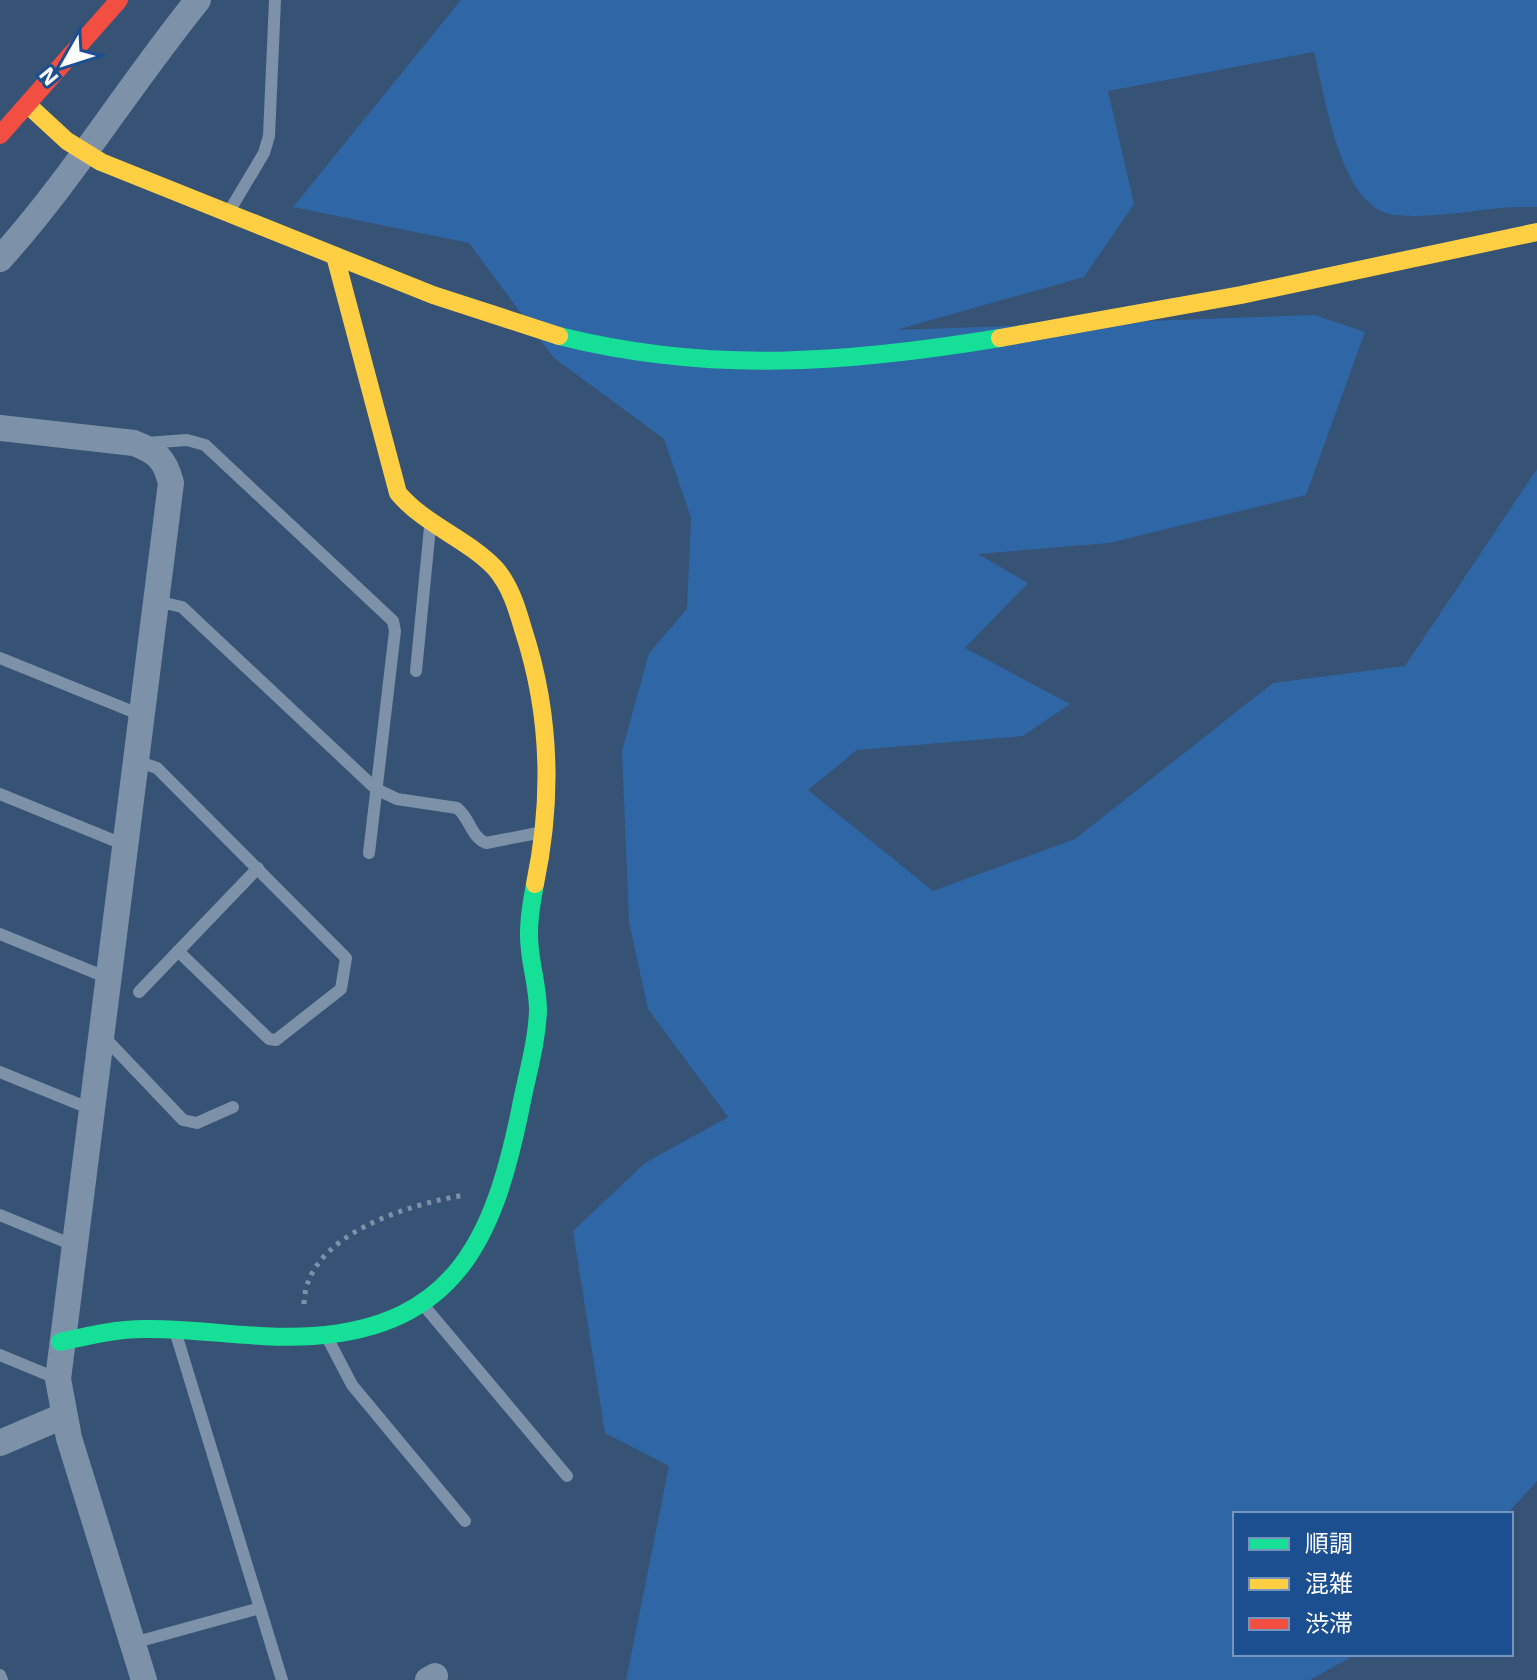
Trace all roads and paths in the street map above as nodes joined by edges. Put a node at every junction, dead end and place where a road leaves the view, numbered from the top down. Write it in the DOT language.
graph roads {
  1 [pos="119,0"];
  2 [pos="198,0"];
  3 [pos="275,0"];
  4 [pos="28,105"];
  5 [pos="0,135"];
  6 [pos="84,154"];
  7 [pos="229,213"];
  8 [pos="1537,232"];
  9 [pos="335,256"];
  10 [pos="0,259"];
  11 [pos="0,428"];
  12 [pos="134,443"];
  13 [pos="430,520"];
  14 [pos="156,601"];
  15 [pos="0,658"];
  16 [pos="416,671"];
  17 [pos="141,715"];
  18 [pos="136,761"];
  19 [pos="376,789"];
  20 [pos="0,794"];
  21 [pos="546,831"];
  22 [pos="125,845"];
  23 [pos="369,853"];
  24 [pos="258,868"];
  25 [pos="0,934"];
  26 [pos="178,951"];
  27 [pos="108,978"];
  28 [pos="139,992"];
  29 [pos="101,1034"];
  30 [pos="0,1072"];
  31 [pos="233,1107"];
  32 [pos="91,1109"];
  33 [pos="503,1189"];
  34 [pos="0,1215"];
  35 [pos="73,1245"];
  36 [pos="422,1304"];
  37 [pos="175,1331"];
  38 [pos="304,1337"];
  39 [pos="328,1337"];
  40 [pos="60,1342"];
  41 [pos="0,1355"];
  42 [pos="58,1379"];
  43 [pos="63,1416"];
  44 [pos="0,1443"];
  45 [pos="567,1476"];
  46 [pos="465,1521"];
  47 [pos="260,1608"];
  48 [pos="133,1643"];
  49 [pos="144,1680"];
  50 [pos="282,1680"];
  1 -- 4 [label="street"];
  2 -- 6 [label="street"];
  3 -- 7 [label="lane"];
  4 -- 5 [label="street"];
  4 -- 6 [label="street"];
  6 -- 7 [label="street"];
  6 -- 10 [label="street"];
  7 -- 9 [label="street"];
  8 -- 9 [label="street"];
  9 -- 13 [label="street"];
  11 -- 12 [label="street"];
  12 -- 14 [label="street"];
  12 -- 19 [label="lane"];
  13 -- 16 [label="lane"];
  13 -- 21 [label="street"];
  14 -- 17 [label="street"];
  14 -- 19 [label="lane"];
  15 -- 17 [label="lane"];
  17 -- 18 [label="street"];
  18 -- 22 [label="street"];
  18 -- 24 [label="lane"];
  19 -- 21 [label="lane"];
  19 -- 23 [label="lane"];
  20 -- 22 [label="lane"];
  21 -- 33 [label="street"];
  22 -- 27 [label="street"];
  24 -- 26 [label="lane"];
  24 -- 26 [label="lane"];
  25 -- 27 [label="lane"];
  26 -- 28 [label="lane"];
  27 -- 29 [label="street"];
  29 -- 31 [label="lane"];
  29 -- 32 [label="street"];
  30 -- 32 [label="lane"];
  32 -- 35 [label="street"];
  33 -- 36 [label="street"];
  33 -- 38 [label="path"];
  34 -- 35 [label="lane"];
  35 -- 40 [label="street"];
  36 -- 39 [label="street"];
  36 -- 45 [label="lane"];
  37 -- 38 [label="street"];
  37 -- 40 [label="street"];
  37 -- 47 [label="lane"];
  38 -- 39 [label="street"];
  39 -- 46 [label="lane"];
  40 -- 42 [label="street"];
  41 -- 42 [label="lane"];
  42 -- 43 [label="street"];
  43 -- 44 [label="street"];
  43 -- 48 [label="street"];
  47 -- 48 [label="lane"];
  47 -- 50 [label="lane"];
  48 -- 49 [label="street"];
}
